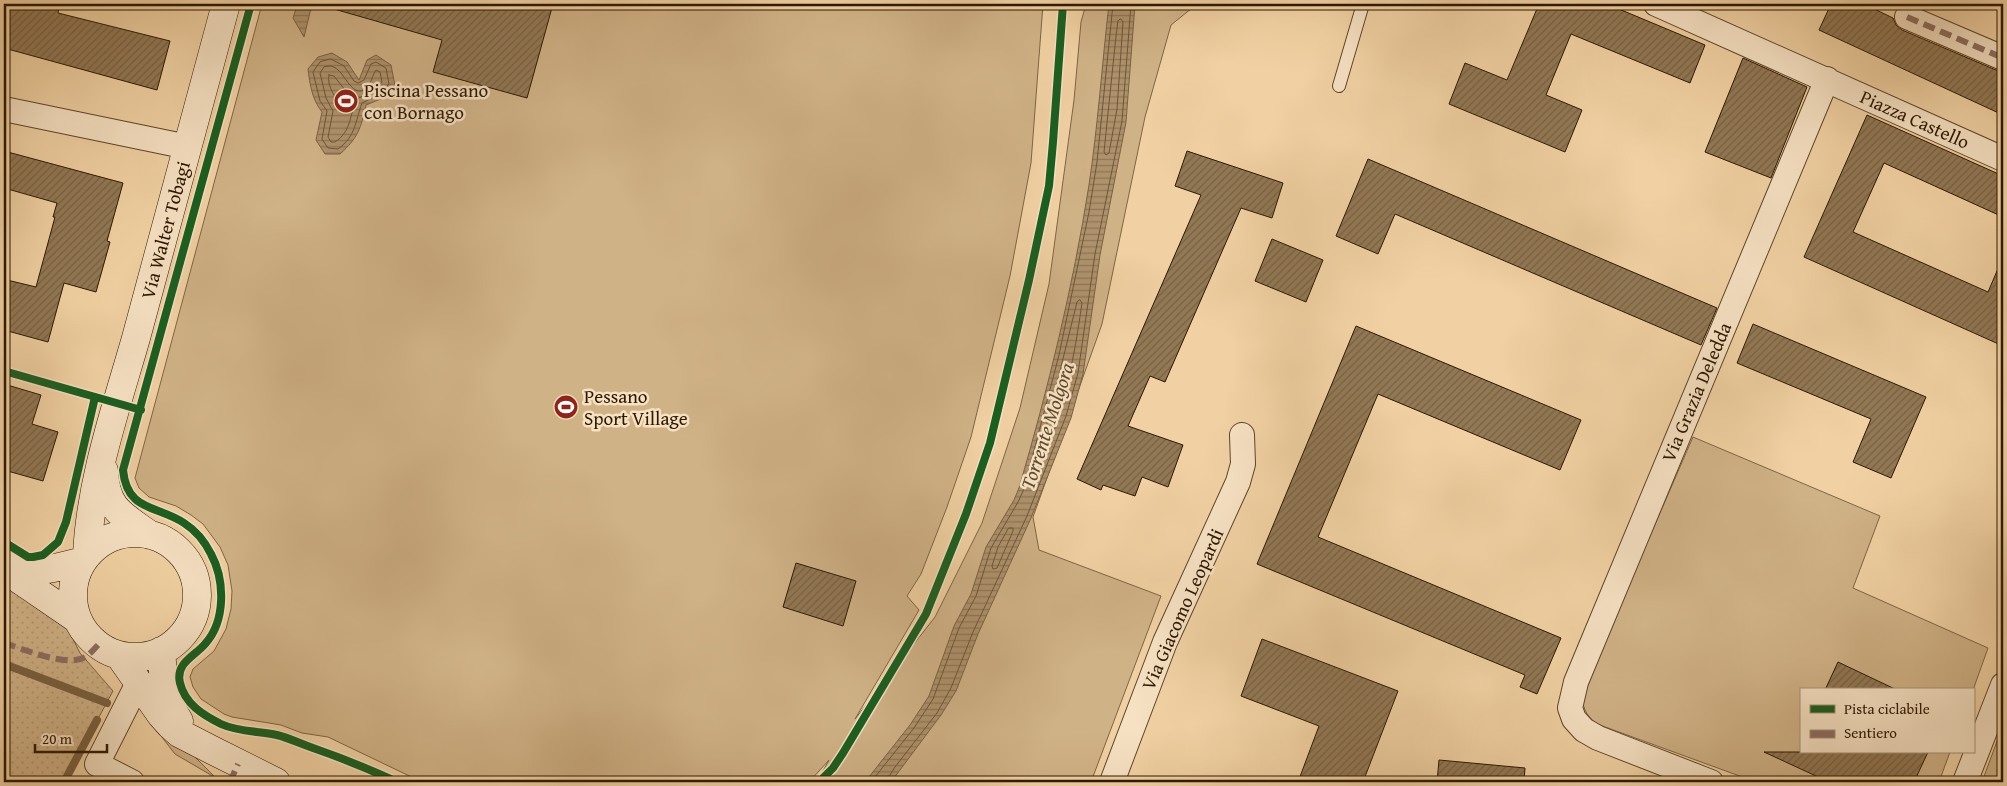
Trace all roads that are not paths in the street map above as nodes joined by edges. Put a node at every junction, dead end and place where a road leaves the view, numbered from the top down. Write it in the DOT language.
graph roads {
  1 [pos="226,4"];
  2 [pos="1363,4"];
  3 [pos="1656,4"];
  4 [pos="1906,17"];
  5 [pos="2003,58"];
  6 [pos="1826,79"];
  7 [pos="1339,86"];
  8 [pos="4,109"];
  9 [pos="188,147"];
  10 [pos="2003,159"];
  11 [pos="1242,435"];
  12 [pos="103,455"];
  13 [pos="150,535"];
  14 [pos="85,558"];
  15 [pos="4,562"];
  16 [pos="4,569"];
  17 [pos="78,619"];
  18 [pos="161,651"];
  19 [pos="119,655"];
  20 [pos="138,683"];
  21 [pos="2003,685"];
  22 [pos="212,750"];
  23 [pos="132,782"];
  24 [pos="276,782"];
  25 [pos="1112,782"];
  26 [pos="1711,782"];
  27 [pos="1965,782"];
  1 -- 9 [label="street, Via Walter Tobagi"];
  2 -- 7 [label="lane"];
  3 -- 6 [label="street, Piazza Castello"];
  4 -- 5 [label="street"];
  6 -- 10 [label="street, Piazza Castello"];
  6 -- 26 [label="street, Via Grazia Deledda"];
  8 -- 9 [label="street"];
  9 -- 12 [label="street, Via Walter Tobagi"];
  11 -- 25 [label="street, Via Giacomo Leopardi"];
  12 -- 13 [label="street, Via Walter Tobagi"];
  12 -- 14 [label="street, Via Walter Tobagi"];
  13 -- 14 [label="street"];
  13 -- 18 [label="street"];
  14 -- 15 [label="street"];
  14 -- 17 [label="street"];
  16 -- 17 [label="street"];
  17 -- 19 [label="street"];
  18 -- 19 [label="street"];
  18 -- 22 [label="street"];
  19 -- 20 [label="street"];
  20 -- 22 [label="street"];
  20 -- 23 [label="street"];
  21 -- 27 [label="street"];
  22 -- 24 [label="street"];
}
